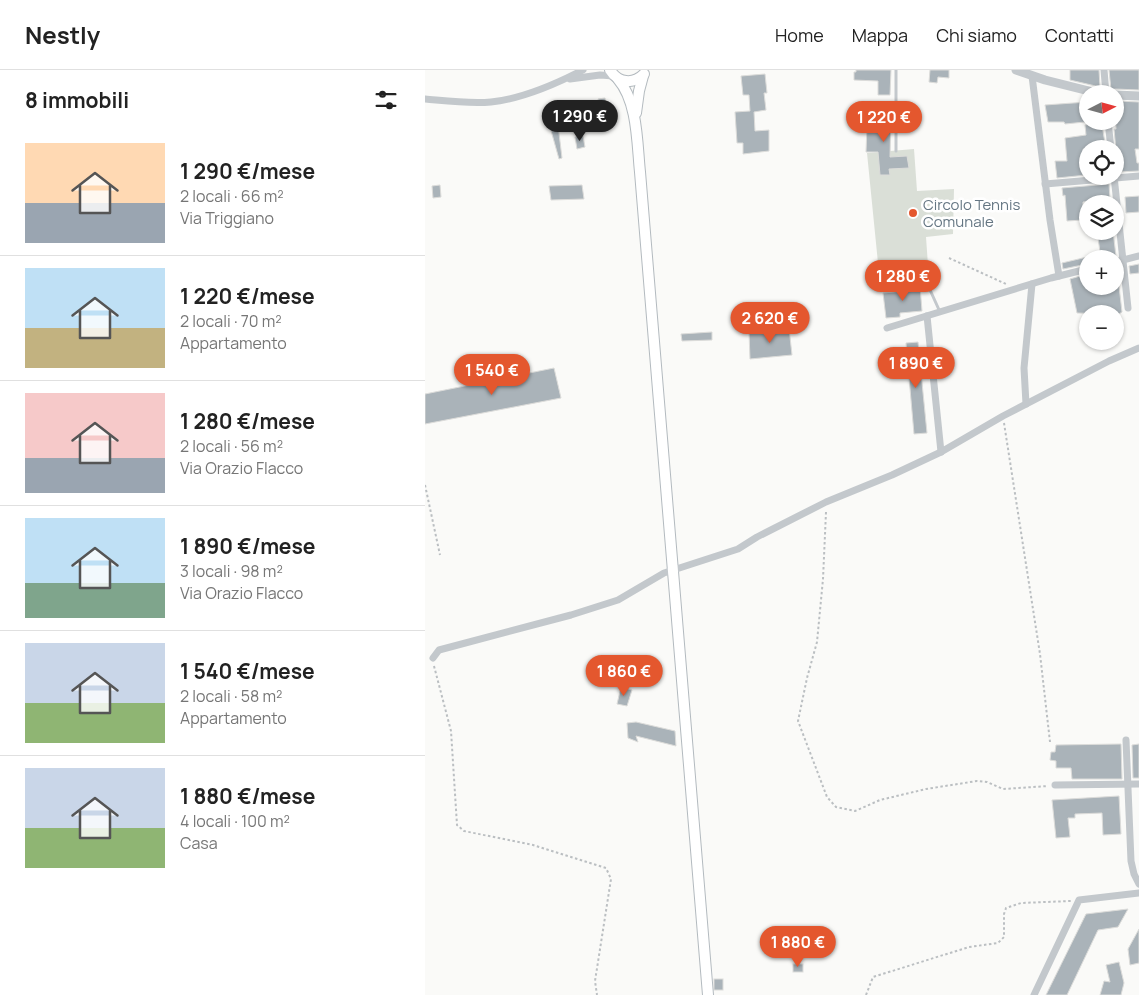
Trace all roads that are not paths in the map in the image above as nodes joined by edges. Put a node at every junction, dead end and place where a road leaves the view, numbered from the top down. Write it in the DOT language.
graph roads {
  1 [pos="583,70"];
  2 [pos="896,70"];
  3 [pos="1017,70"];
  4 [pos="1104,70"];
  5 [pos="646,72"];
  6 [pos="614,75"];
  7 [pos="1032,76"];
  8 [pos="560,80"];
  9 [pos="1105,85"];
  10 [pos="1079,88"];
  11 [pos="1124,95"];
  12 [pos="1139,96"];
  13 [pos="425,99"];
  14 [pos="635,124"];
  15 [pos="896,151"];
  16 [pos="1139,176"];
  17 [pos="1124,177"];
  18 [pos="1079,181"];
  19 [pos="1045,184"];
  20 [pos="1114,185"];
  21 [pos="1118,250"];
  22 [pos="1139,256"];
  23 [pos="1124,260"];
  24 [pos="1079,271"];
  25 [pos="1059,276"];
  26 [pos="926,281"];
  27 [pos="1032,284"];
  28 [pos="1124,287"];
  29 [pos="1128,308"];
  30 [pos="940,312"];
  31 [pos="927,316"];
  32 [pos="887,328"];
  33 [pos="1139,348"];
  34 [pos="1026,404"];
  35 [pos="941,452"];
  36 [pos="673,570"];
  37 [pos="433,658"];
  38 [pos="1127,740"];
  39 [pos="1128,784"];
  40 [pos="1139,784"];
  41 [pos="1055,785"];
  42 [pos="1139,884"];
  43 [pos="1139,893"];
  44 [pos="708,995"];
  45 [pos="1034,995"];
  1 -- 8 [label="street"];
  2 -- 15 [label="lane"];
  3 -- 7 [label="street"];
  4 -- 9 [label="street"];
  5 -- 6 [label="main road"];
  5 -- 14 [label="main road"];
  6 -- 8 [label="street"];
  6 -- 14 [label="main road"];
  7 -- 10 [label="street"];
  7 -- 19 [label="street"];
  8 -- 13 [label="street"];
  11 -- 12 [label="street"];
  14 -- 36 [label="main road"];
  16 -- 17 [label="street"];
  18 -- 19 [label="street"];
  19 -- 25 [label="street"];
  20 -- 21 [label="street"];
  22 -- 23 [label="street"];
  24 -- 25 [label="street"];
  25 -- 27 [label="street"];
  26 -- 30 [label="lane"];
  27 -- 30 [label="street"];
  27 -- 34 [label="street"];
  28 -- 29 [label="street"];
  30 -- 31 [label="street"];
  31 -- 32 [label="street"];
  31 -- 35 [label="street"];
  33 -- 34 [label="street"];
  34 -- 35 [label="street"];
  35 -- 36 [label="street"];
  36 -- 37 [label="street"];
  36 -- 44 [label="main road"];
  38 -- 39 [label="street"];
  39 -- 40 [label="street"];
  39 -- 41 [label="street"];
  39 -- 42 [label="street"];
  43 -- 45 [label="street"];
}
